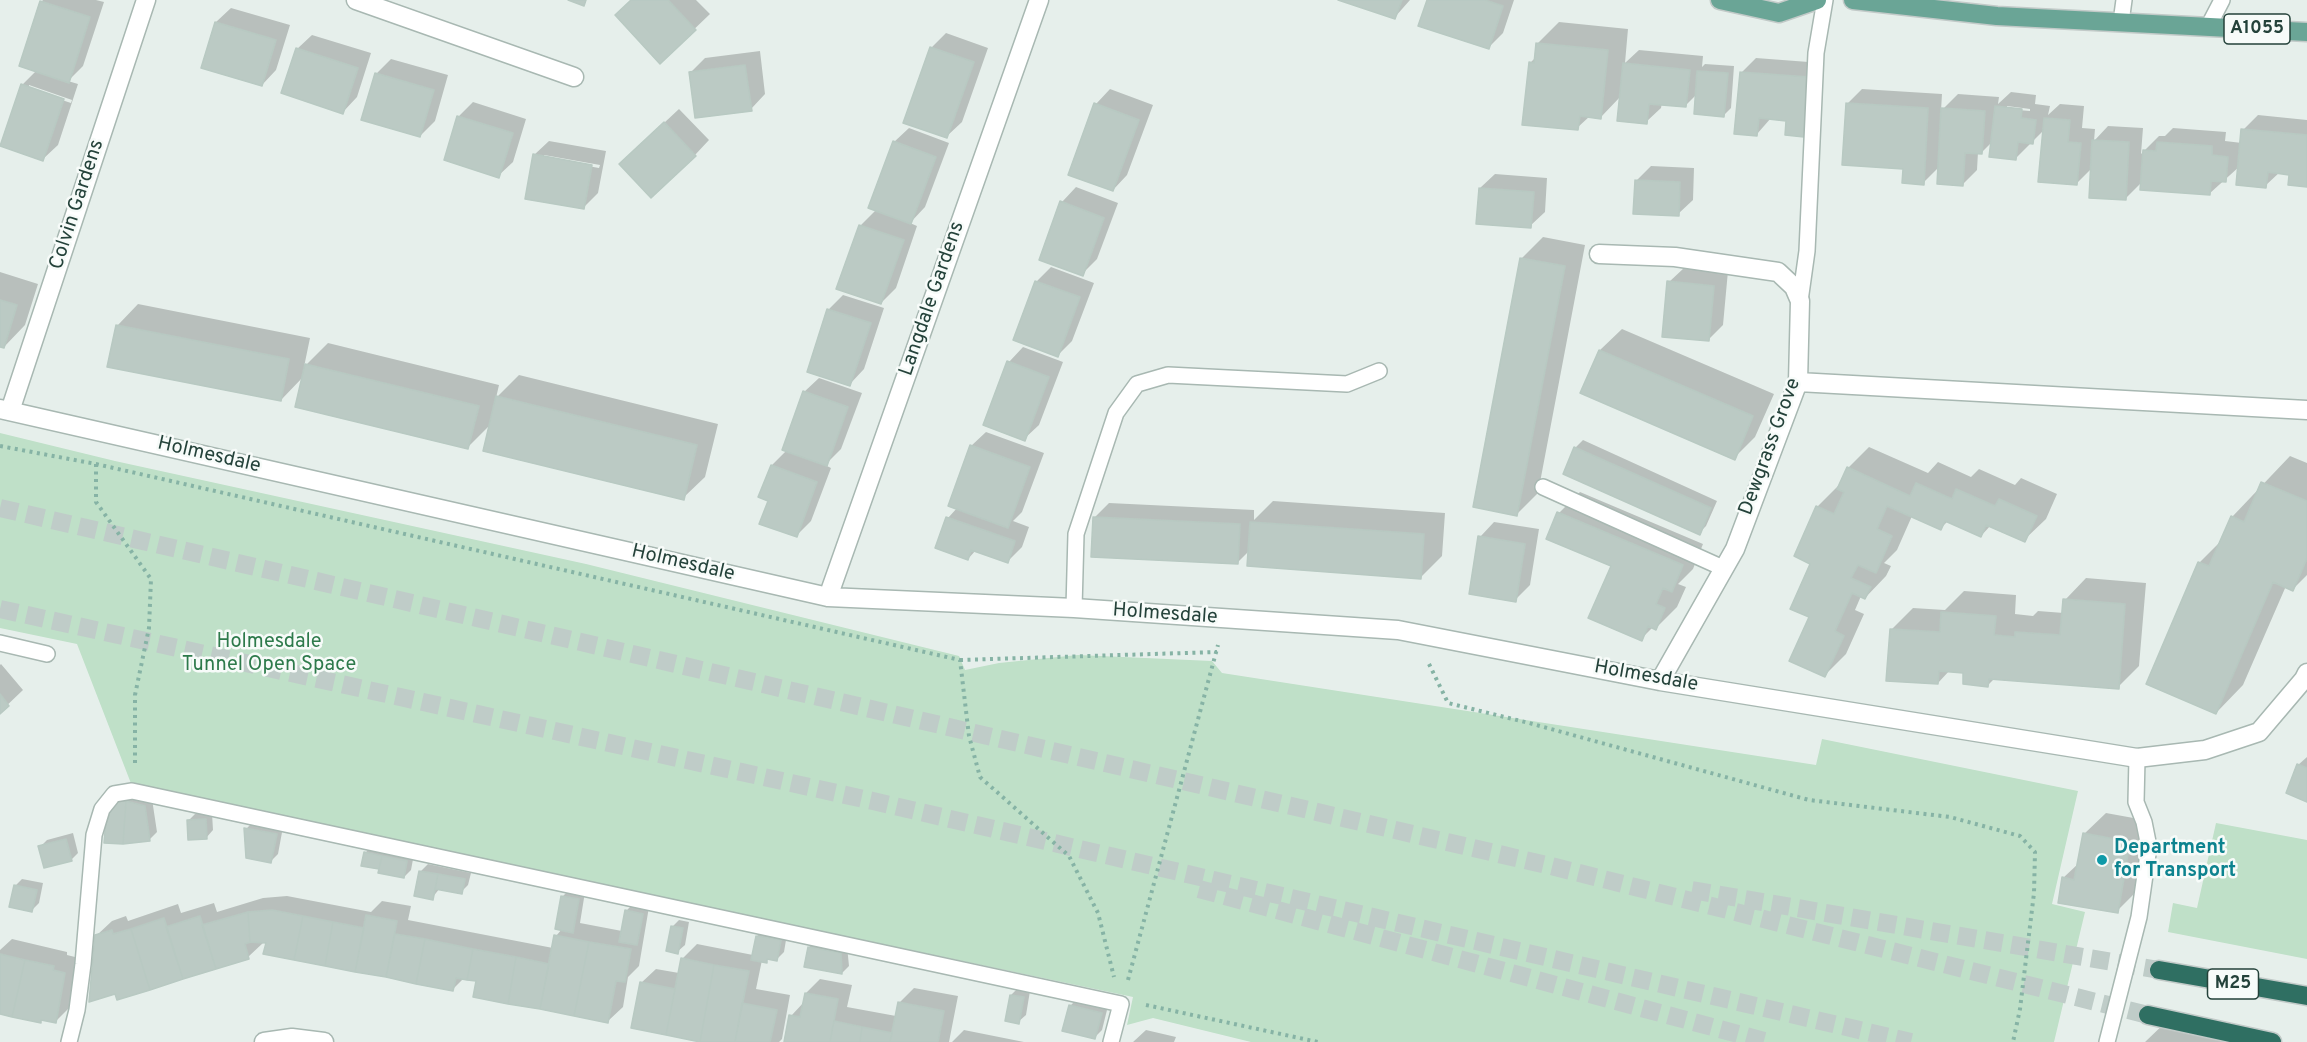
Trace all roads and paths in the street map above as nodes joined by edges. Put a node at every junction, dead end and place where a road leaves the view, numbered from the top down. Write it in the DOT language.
graph roads {
  1 [pos="146,0"];
  2 [pos="356,0"];
  3 [pos="1039,0"];
  4 [pos="1720,0"];
  5 [pos="1817,0"];
  6 [pos="1825,0"];
  7 [pos="1853,0"];
  8 [pos="2124,0"];
  9 [pos="2222,0"];
  10 [pos="2121,22"];
  11 [pos="2208,27"];
  12 [pos="2307,32"];
  13 [pos="574,77"];
  14 [pos="1599,254"];
  15 [pos="1800,301"];
  16 [pos="1379,371"];
  17 [pos="1798,382"];
  18 [pos="5,410"];
  19 [pos="2307,410"];
  20 [pos="0,446"];
  21 [pos="96,464"];
  22 [pos="1543,487"];
  23 [pos="1723,568"];
  24 [pos="828,597"];
  25 [pos="1074,608"];
  26 [pos="1225,620"];
  27 [pos="0,643"];
  28 [pos="1216,652"];
  29 [pos="47,654"];
  30 [pos="960,660"];
  31 [pos="1428,662"];
  32 [pos="2306,678"];
  33 [pos="1660,681"];
  34 [pos="2137,758"];
  35 [pos="135,771"];
  36 [pos="2159,970"];
  37 [pos="2307,996"];
  38 [pos="1122,1004"];
  39 [pos="2148,1015"];
  40 [pos="69,1042"];
  41 [pos="270,1042"];
  42 [pos="324,1042"];
  43 [pos="1111,1042"];
  44 [pos="1318,1042"];
  45 [pos="2013,1042"];
  46 [pos="2107,1042"];
  47 [pos="2272,1042"];
  1 -- 18 [label="street, Colvin Gardens"];
  2 -- 13 [label="street"];
  3 -- 24 [label="street, Langdale Gardens"];
  4 -- 5 [label="main road"];
  6 -- 15 [label="lane"];
  7 -- 10 [label="main road, A1055"];
  8 -- 10 [label="lane"];
  9 -- 11 [label="lane"];
  10 -- 11 [label="main road, A1055"];
  11 -- 12 [label="main road, A1055"];
  14 -- 15 [label="street"];
  15 -- 17 [label="street, Dewgrass Grove"];
  16 -- 25 [label="lane"];
  17 -- 19 [label="street"];
  17 -- 23 [label="street, Dewgrass Grove"];
  18 -- 24 [label="street, Holmesdale"];
  20 -- 21 [label="path"];
  21 -- 30 [label="path"];
  21 -- 35 [label="path"];
  22 -- 23 [label="lane"];
  23 -- 33 [label="street, Dewgrass Grove"];
  24 -- 25 [label="street, Holmesdale"];
  25 -- 26 [label="street, Holmesdale"];
  26 -- 28 [label="path"];
  26 -- 33 [label="street, Holmesdale"];
  27 -- 29 [label="lane"];
  28 -- 30 [label="path"];
  28 -- 38 [label="path"];
  30 -- 38 [label="path"];
  31 -- 45 [label="path"];
  32 -- 34 [label="street, Holmesdale"];
  33 -- 34 [label="street, Holmesdale"];
  34 -- 46 [label="lane"];
  36 -- 37 [label="highway, M25"];
  38 -- 40 [label="lane"];
  38 -- 43 [label="lane"];
  38 -- 44 [label="path"];
  39 -- 47 [label="highway, M25"];
  41 -- 42 [label="street"];
}
